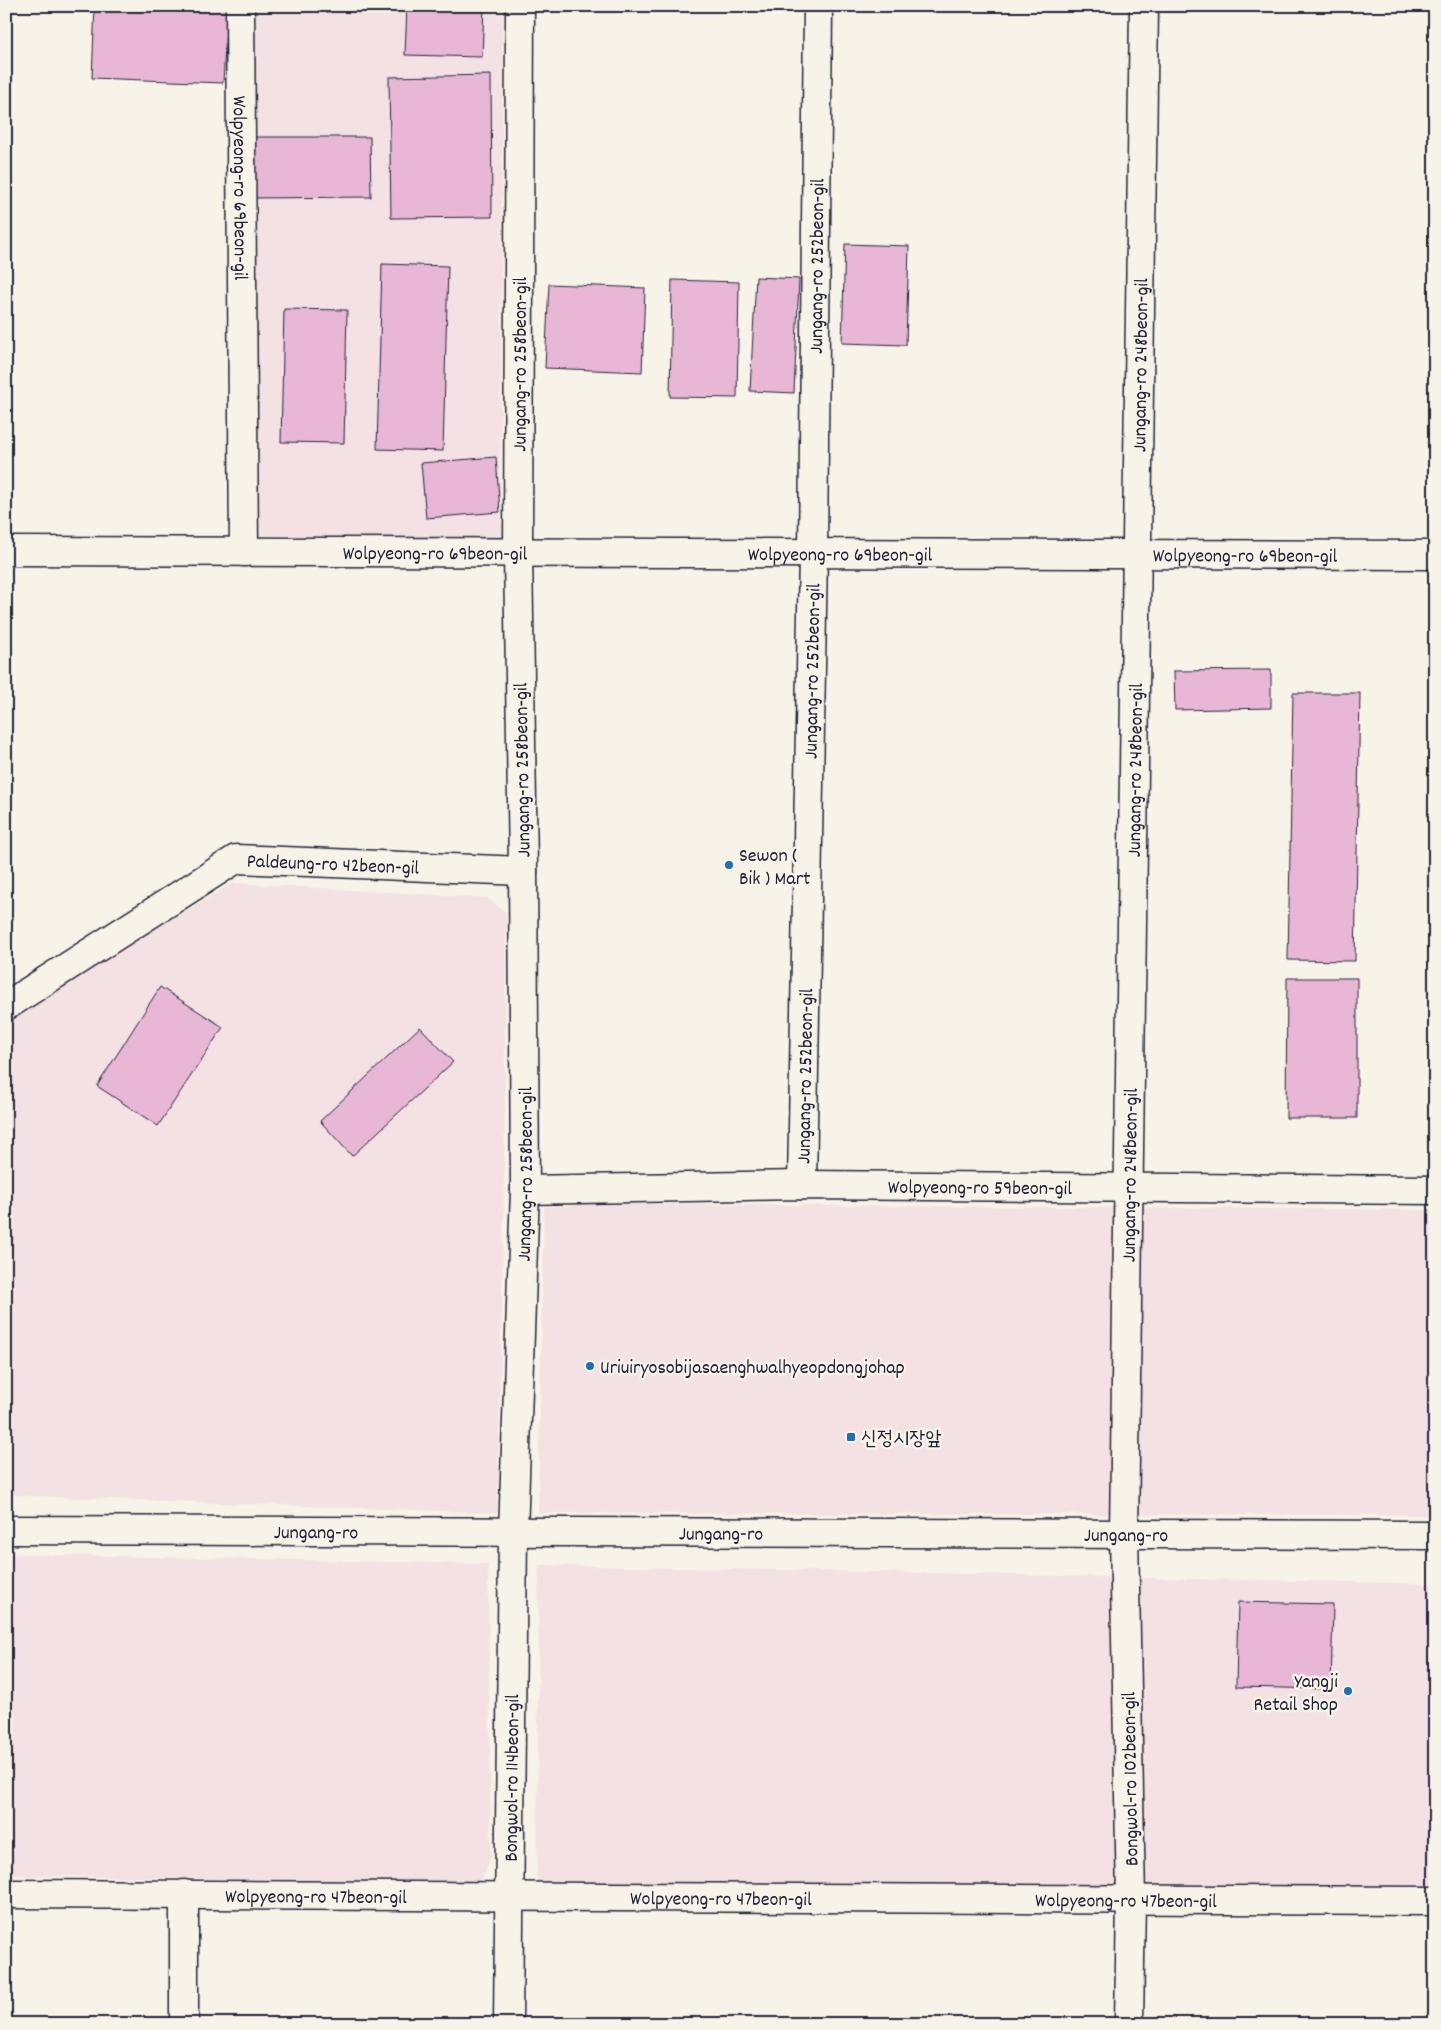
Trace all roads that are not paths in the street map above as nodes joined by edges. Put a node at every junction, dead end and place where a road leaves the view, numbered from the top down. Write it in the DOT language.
graph roads {
  1 [pos="240,6"];
  2 [pos="520,6"];
  3 [pos="818,6"];
  4 [pos="1144,6"];
  5 [pos="6,551"];
  6 [pos="244,552"];
  7 [pos="518,553"];
  8 [pos="813,554"];
  9 [pos="1137,554"];
  10 [pos="1435,555"];
  11 [pos="523,871"];
  12 [pos="6,1006"];
  13 [pos="802,1185"];
  14 [pos="1128,1188"];
  15 [pos="525,1190"];
  16 [pos="1435,1190"];
  17 [pos="6,1530"];
  18 [pos="513,1533"];
  19 [pos="1124,1534"];
  20 [pos="1435,1535"];
  21 [pos="6,1894"];
  22 [pos="184,1894"];
  23 [pos="509,1896"];
  24 [pos="1131,1899"];
  25 [pos="1435,1900"];
  26 [pos="184,2024"];
  27 [pos="508,2024"];
  28 [pos="1129,2024"];
  1 -- 6 [label="street, Wolpyeong-ro 69beon-gil"];
  2 -- 7 [label="street, Jungang-ro 258beon-gil"];
  3 -- 8 [label="street, Jungang-ro 252beon-gil"];
  4 -- 9 [label="street, Jungang-ro 248beon-gil"];
  5 -- 6 [label="street, Wolpyeong-ro 69beon-gil"];
  6 -- 7 [label="street, Wolpyeong-ro 69beon-gil"];
  7 -- 8 [label="street, Wolpyeong-ro 69beon-gil"];
  7 -- 11 [label="street, Jungang-ro 258beon-gil"];
  8 -- 9 [label="street, Wolpyeong-ro 69beon-gil"];
  8 -- 13 [label="street, Jungang-ro 252beon-gil"];
  9 -- 10 [label="street, Wolpyeong-ro 69beon-gil"];
  9 -- 14 [label="street, Jungang-ro 248beon-gil"];
  11 -- 12 [label="street, Paldeung-ro 42beon-gil"];
  11 -- 15 [label="street, Jungang-ro 258beon-gil"];
  13 -- 14 [label="street, Wolpyeong-ro 59beon-gil"];
  13 -- 15 [label="street, Wolpyeong-ro 59beon-gil"];
  14 -- 16 [label="street, Wolpyeong-ro 59beon-gil"];
  14 -- 19 [label="street, Jungang-ro 248beon-gil"];
  15 -- 18 [label="street, Jungang-ro 258beon-gil"];
  17 -- 18 [label="street, Jungang-ro"];
  18 -- 19 [label="street, Jungang-ro"];
  18 -- 23 [label="street, Bongwol-ro 114beon-gil"];
  19 -- 20 [label="street, Jungang-ro"];
  19 -- 24 [label="street, Bongwol-ro 102beon-gil"];
  21 -- 22 [label="street, Wolpyeong-ro 47beon-gil"];
  22 -- 23 [label="street, Wolpyeong-ro 47beon-gil"];
  22 -- 26 [label="street"];
  23 -- 24 [label="street, Wolpyeong-ro 47beon-gil"];
  23 -- 27 [label="street, Bongwol-ro 114beon-gil"];
  24 -- 25 [label="street, Wolpyeong-ro 47beon-gil"];
  24 -- 28 [label="street, Bongwol-ro 102beon-gil"];
}
